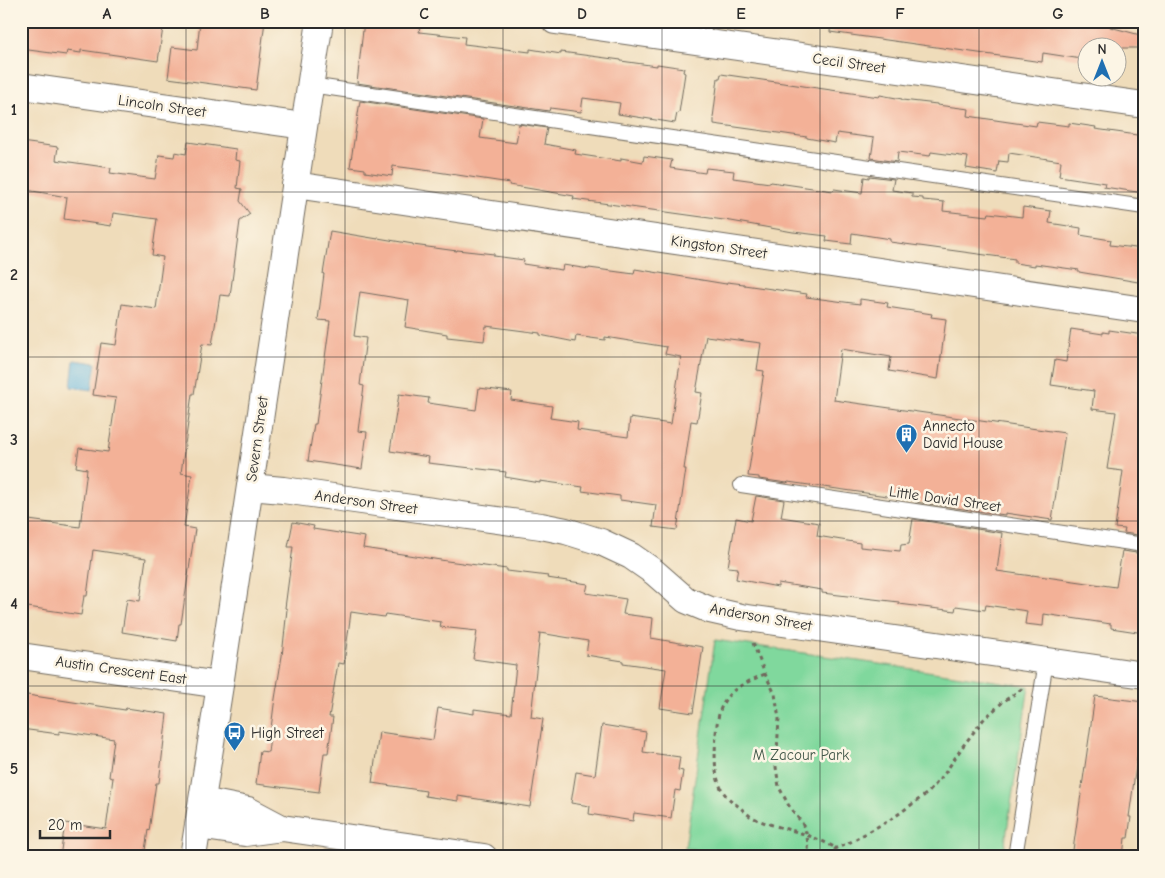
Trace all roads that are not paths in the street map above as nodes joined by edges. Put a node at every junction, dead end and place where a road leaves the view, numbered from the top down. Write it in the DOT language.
graph roads {
  1 [pos="320,21"];
  2 [pos="555,21"];
  3 [pos="310,84"];
  4 [pos="21,86"];
  5 [pos="1144,106"];
  6 [pos="304,126"];
  7 [pos="295,185"];
  8 [pos="1144,207"];
  9 [pos="1144,310"];
  10 [pos="741,486"];
  11 [pos="250,487"];
  12 [pos="1144,545"];
  13 [pos="21,656"];
  14 [pos="1046,661"];
  15 [pos="1144,675"];
  16 [pos="220,685"];
  17 [pos="200,814"];
  18 [pos="378,849"];
  19 [pos="193,857"];
  20 [pos="484,857"];
  21 [pos="1015,857"];
  1 -- 3 [label="street, Severn Street"];
  2 -- 5 [label="street, Cecil Street"];
  3 -- 6 [label="street, Severn Street"];
  3 -- 8 [label="lane"];
  4 -- 6 [label="street, Lincoln Street"];
  6 -- 7 [label="street, Severn Street"];
  7 -- 9 [label="street, Kingston Street"];
  7 -- 11 [label="street, Severn Street"];
  10 -- 12 [label="lane, Little David Street"];
  11 -- 14 [label="street, Anderson Street"];
  11 -- 16 [label="street, Severn Street"];
  13 -- 16 [label="street, Austin Crescent East"];
  14 -- 15 [label="street, Anderson Street"];
  14 -- 21 [label="lane"];
  16 -- 17 [label="street, Severn Street"];
  17 -- 18 [label="street"];
  17 -- 19 [label="street, Severn Street"];
  18 -- 20 [label="street"];
}
